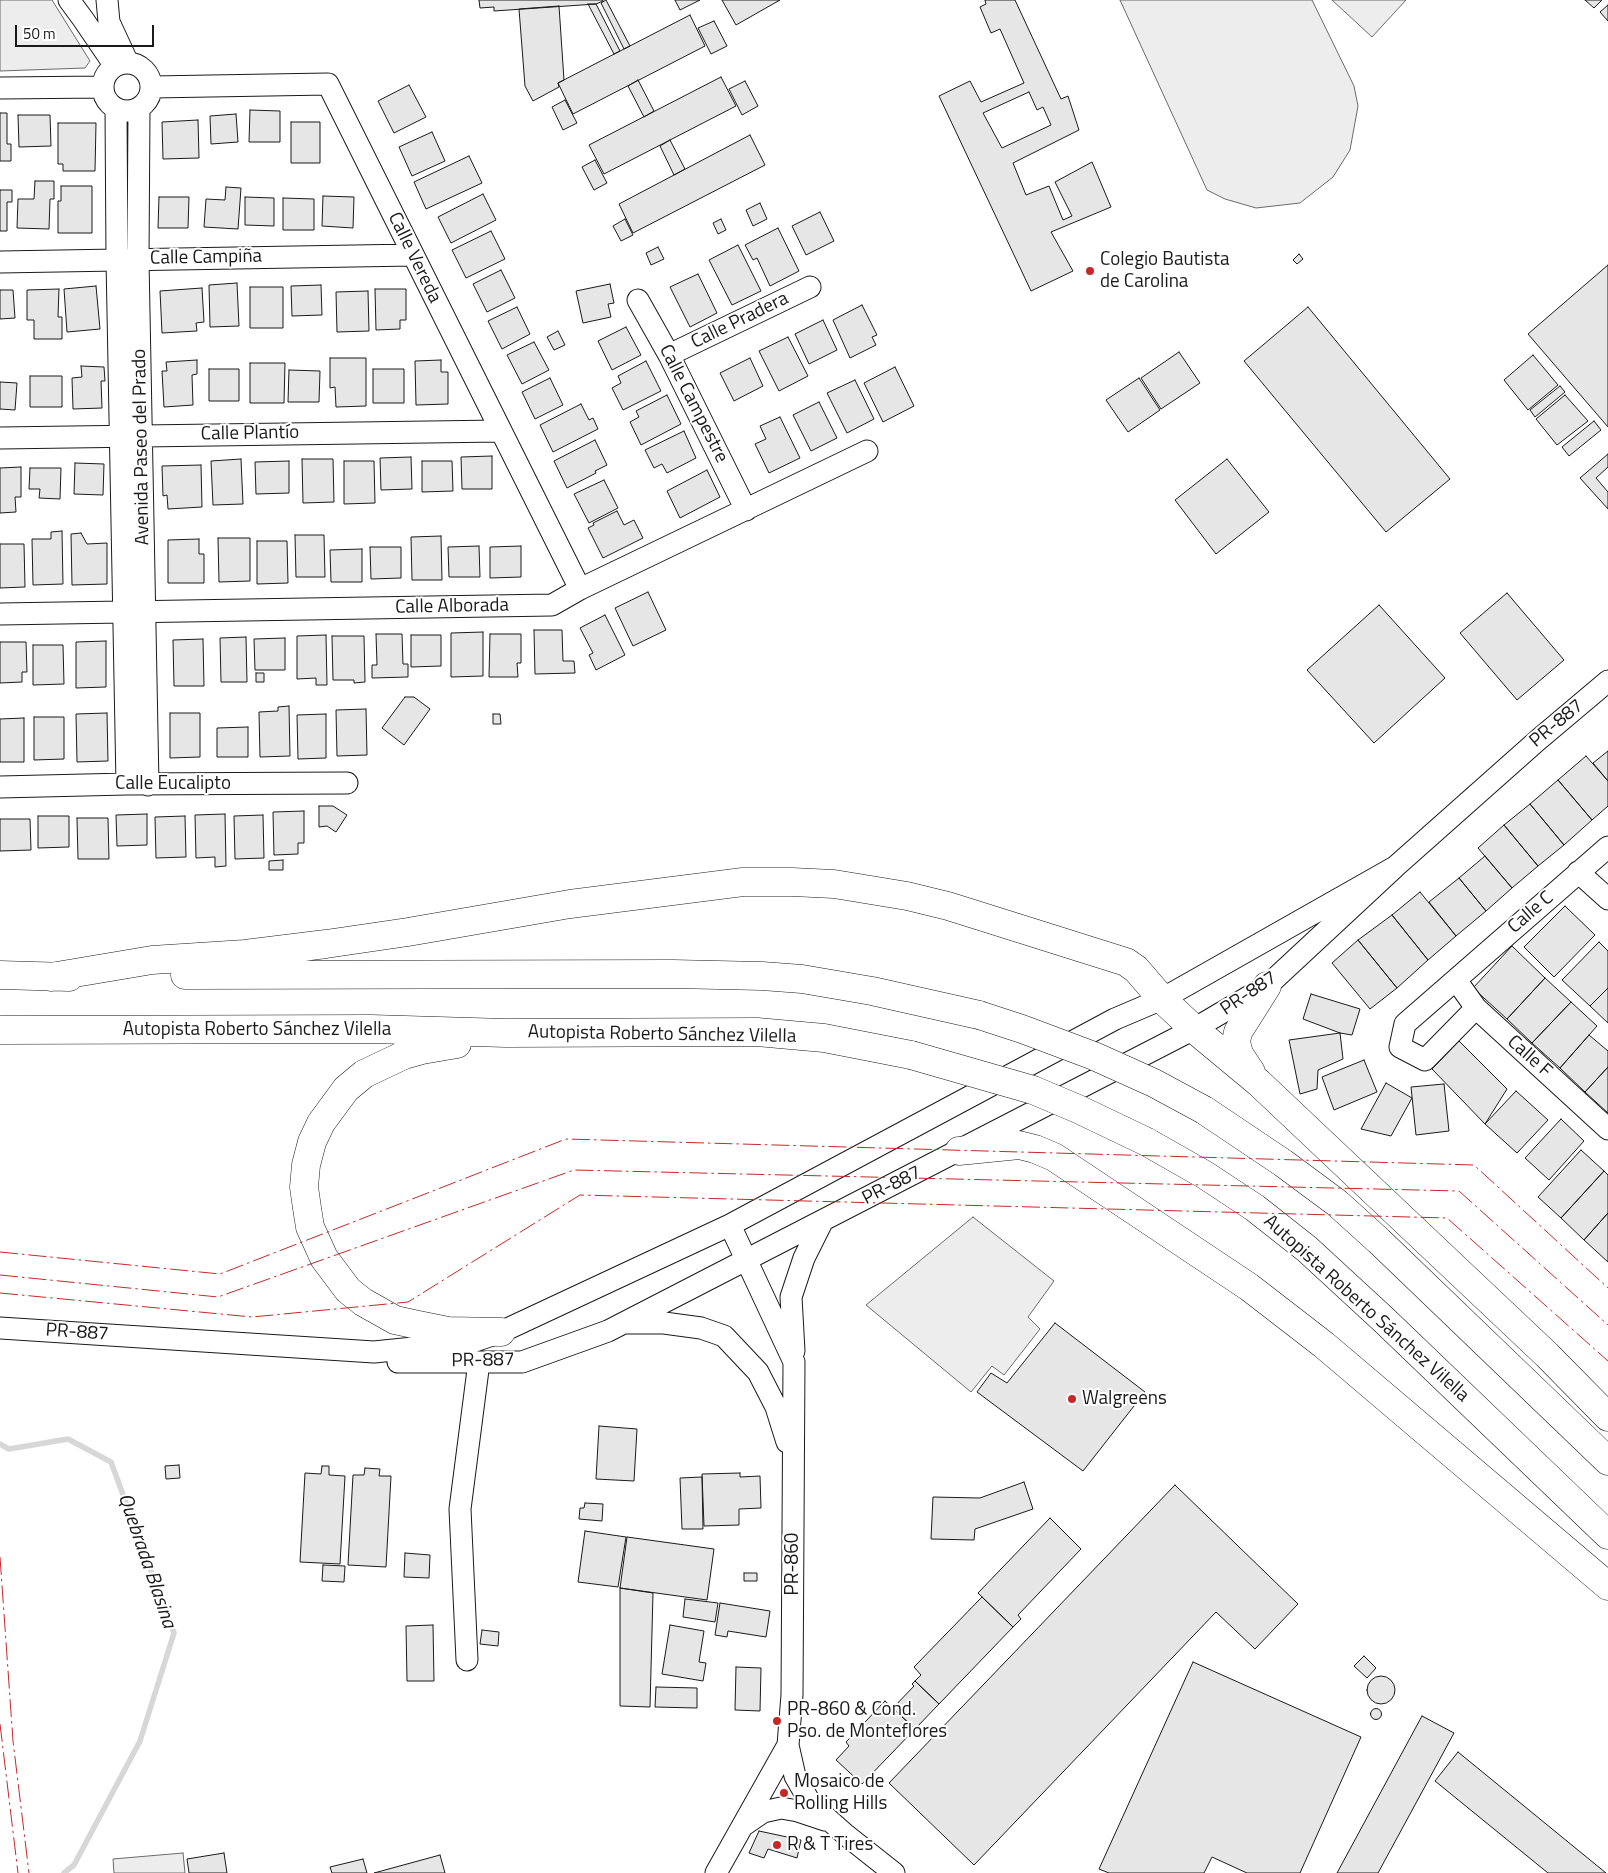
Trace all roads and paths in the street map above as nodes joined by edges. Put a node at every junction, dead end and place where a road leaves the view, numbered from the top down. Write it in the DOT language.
graph roads {
  1 [pos="68,0"];
  2 [pos="107,0"];
  3 [pos="83,9"];
  4 [pos="122,65"];
  5 [pos="103,87"];
  6 [pos="152,87"];
  7 [pos="0,88"];
  8 [pos="116,109"];
  9 [pos="139,109"];
  10 [pos="413,255"];
  11 [pos="117,260"];
  12 [pos="138,260"];
  13 [pos="0,262"];
  14 [pos="810,287"];
  15 [pos="638,300"];
  16 [pos="669,355"];
  17 [pos="500,431"];
  18 [pos="120,436"];
  19 [pos="141,436"];
  20 [pos="0,438"];
  21 [pos="867,451"];
  22 [pos="746,510"];
  23 [pos="580,589"];
  24 [pos="123,612"];
  25 [pos="144,612"];
  26 [pos="0,614"];
  27 [pos="1608,681"];
  28 [pos="347,783"];
  29 [pos="126,784"];
  30 [pos="148,785"];
  31 [pos="0,787"];
  32 [pos="1608,847"];
  33 [pos="1395,867"];
  34 [pos="1578,872"];
  35 [pos="1608,899"];
  36 [pos="0,975"];
  37 [pos="51,977"];
  38 [pos="1456,980"];
  39 [pos="1267,986"];
  40 [pos="1162,999"];
  41 [pos="1476,1008"];
  42 [pos="1194,1029"];
  43 [pos="0,1030"];
  44 [pos="506,1033"];
  45 [pos="1259,1083"];
  46 [pos="1608,1129"];
  47 [pos="959,1152"];
  48 [pos="822,1222"];
  49 [pos="730,1225"];
  50 [pos="746,1261"];
  51 [pos="624,1323"];
  52 [pos="0,1328"];
  53 [pos="501,1332"];
  54 [pos="335,1350"];
  55 [pos="480,1362"];
  56 [pos="794,1362"];
  57 [pos="1608,1417"];
  58 [pos="1608,1461"];
  59 [pos="794,1462"];
  60 [pos="1608,1535"];
  61 [pos="1608,1586"];
  62 [pos="468,1660"];
  63 [pos="788,1745"];
  64 [pos="833,1823"];
  65 [pos="742,1827"];
  66 [pos="716,1873"];
  67 [pos="894,1873"];
  1 -- 3 [label="street"];
  2 -- 4 [label="street"];
  3 -- 4 [label="street"];
  4 -- 5 [label="street"];
  4 -- 6 [label="street"];
  5 -- 7 [label="street"];
  5 -- 8 [label="street"];
  6 -- 9 [label="street"];
  6 -- 10 [label="street, Calle Vereda"];
  8 -- 9 [label="street"];
  8 -- 11 [label="street, Avenida Paseo del Prado"];
  9 -- 12 [label="street, Avenida Paseo del Prado"];
  10 -- 12 [label="street, Calle Campiña"];
  10 -- 17 [label="street, Calle Vereda"];
  11 -- 12 [label="street, Calle Campiña"];
  11 -- 13 [label="street, Calle Campiña"];
  11 -- 18 [label="street, Avenida Paseo del Prado"];
  12 -- 19 [label="street, Avenida Paseo del Prado"];
  14 -- 16 [label="street, Calle Pradera"];
  15 -- 16 [label="street, Calle Campestre"];
  16 -- 22 [label="street, Calle Campestre"];
  17 -- 19 [label="street, Calle Plantío"];
  17 -- 23 [label="street, Calle Vereda"];
  18 -- 19 [label="street, Calle Plantío"];
  18 -- 20 [label="street, Calle Plantío"];
  18 -- 24 [label="street, Avenida Paseo del Prado"];
  19 -- 25 [label="street, Avenida Paseo del Prado"];
  21 -- 22 [label="street, Calle Alborada"];
  22 -- 23 [label="street, Calle Alborada"];
  23 -- 25 [label="street, Calle Alborada"];
  24 -- 25 [label="street, Calle Alborada"];
  24 -- 26 [label="street, Calle Alborada"];
  24 -- 29 [label="street, Avenida Paseo del Prado"];
  25 -- 30 [label="street, Avenida Paseo del Prado"];
  27 -- 33 [label="street, PR-887"];
  28 -- 30 [label="street, Calle Eucalipto"];
  29 -- 30 [label="street, Calle Eucalipto"];
  29 -- 31 [label="street, Calle Eucalipto"];
  32 -- 34 [label="street, Calle C"];
  33 -- 39 [label="street, PR-887"];
  33 -- 40 [label="street, PR-887"];
  34 -- 35 [label="street"];
  34 -- 38 [label="street, Calle C"];
  36 -- 37 [label="highway"];
  37 -- 40 [label="highway"];
  37 -- 58 [label="highway, bridge"];
  38 -- 41 [label="street, Calle F"];
  38 -- 41 [label="street, Calle C"];
  39 -- 42 [label="street, PR-887"];
  39 -- 45 [label="highway"];
  40 -- 42 [label="highway"];
  40 -- 49 [label="street, PR-887"];
  41 -- 46 [label="street, Calle F"];
  42 -- 45 [label="highway"];
  42 -- 47 [label="street, PR-887"];
  43 -- 44 [label="highway, Autopista Roberto Sánchez Vilella"];
  44 -- 53 [label="highway"];
  44 -- 60 [label="highway, Autopista Roberto Sánchez Vilella, bridge"];
  45 -- 57 [label="highway"];
  47 -- 48 [label="street, PR-887"];
  47 -- 61 [label="highway"];
  48 -- 50 [label="street, PR-887"];
  48 -- 56 [label="street"];
  49 -- 50 [label="street, PR-860 / PR-860"];
  49 -- 53 [label="street, PR-887"];
  50 -- 51 [label="street, PR-887"];
  50 -- 56 [label="street, PR-860 / PR-860"];
  51 -- 55 [label="street, PR-887"];
  51 -- 59 [label="street"];
  52 -- 54 [label="street, PR-887"];
  53 -- 54 [label="street, PR-887"];
  54 -- 55 [label="street, PR-887"];
  55 -- 62 [label="street"];
  56 -- 59 [label="street, PR-860 / PR-860"];
  59 -- 63 [label="street, PR-860 / PR-860"];
  63 -- 64 [label="street, PR-860 / PR-860"];
  63 -- 65 [label="street"];
  64 -- 65 [label="street"];
  64 -- 67 [label="street, PR-860 / PR-860"];
  65 -- 66 [label="street"];
}
